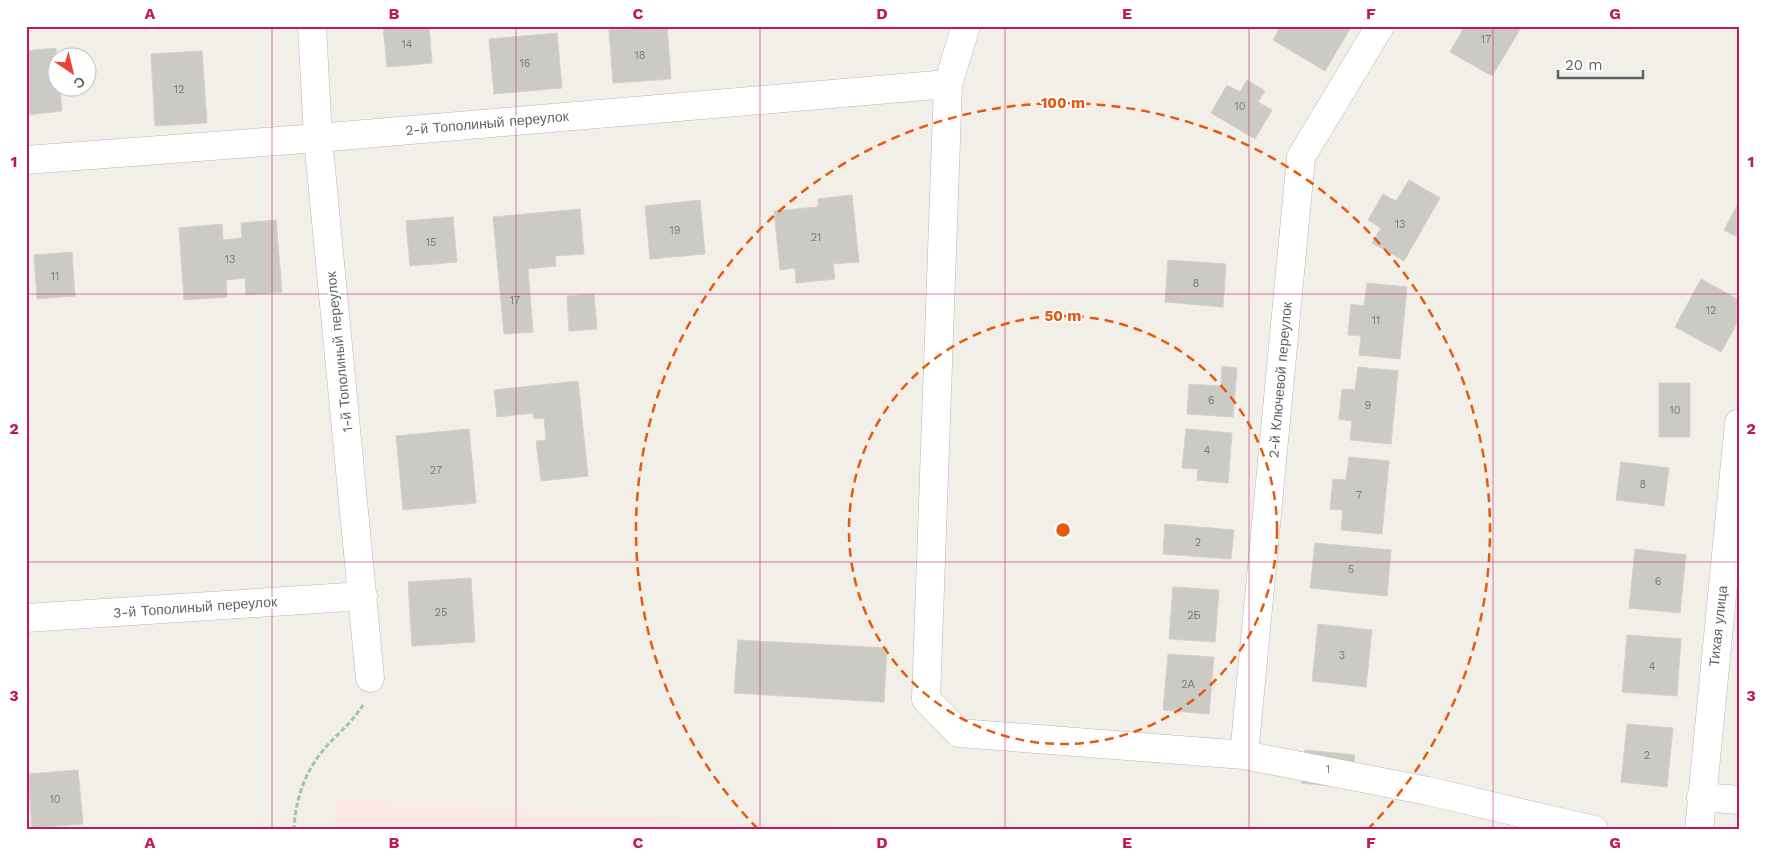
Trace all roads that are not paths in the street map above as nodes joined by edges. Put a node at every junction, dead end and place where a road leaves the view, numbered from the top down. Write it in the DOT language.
graph roads {
  1 [pos="312,26"];
  2 [pos="966,26"];
  3 [pos="1380,26"];
  4 [pos="948,84"];
  5 [pos="318,138"];
  6 [pos="26,160"];
  7 [pos="1739,423"];
  8 [pos="363,596"];
  9 [pos="26,618"];
  10 [pos="370,678"];
  11 [pos="1244,755"];
  12 [pos="1701,797"];
  13 [pos="1739,800"];
  14 [pos="1594,830"];
  15 [pos="1699,830"];
  1 -- 5 [label="street, 1-й Тополиный переулок"];
  2 -- 4 [label="street"];
  3 -- 11 [label="street, 2-й Ключевой переулок"];
  4 -- 5 [label="street, 2-й Тополиный переулок"];
  4 -- 11 [label="street"];
  5 -- 6 [label="street, 2-й Тополиный переулок"];
  5 -- 8 [label="street, 1-й Тополиный переулок"];
  7 -- 12 [label="street, Тихая улица"];
  8 -- 9 [label="street, 3-й Тополиный переулок"];
  8 -- 10 [label="street, 1-й Тополиный переулок"];
  11 -- 14 [label="street"];
  12 -- 13 [label="street"];
  12 -- 15 [label="street, Тихая улица"];
}
